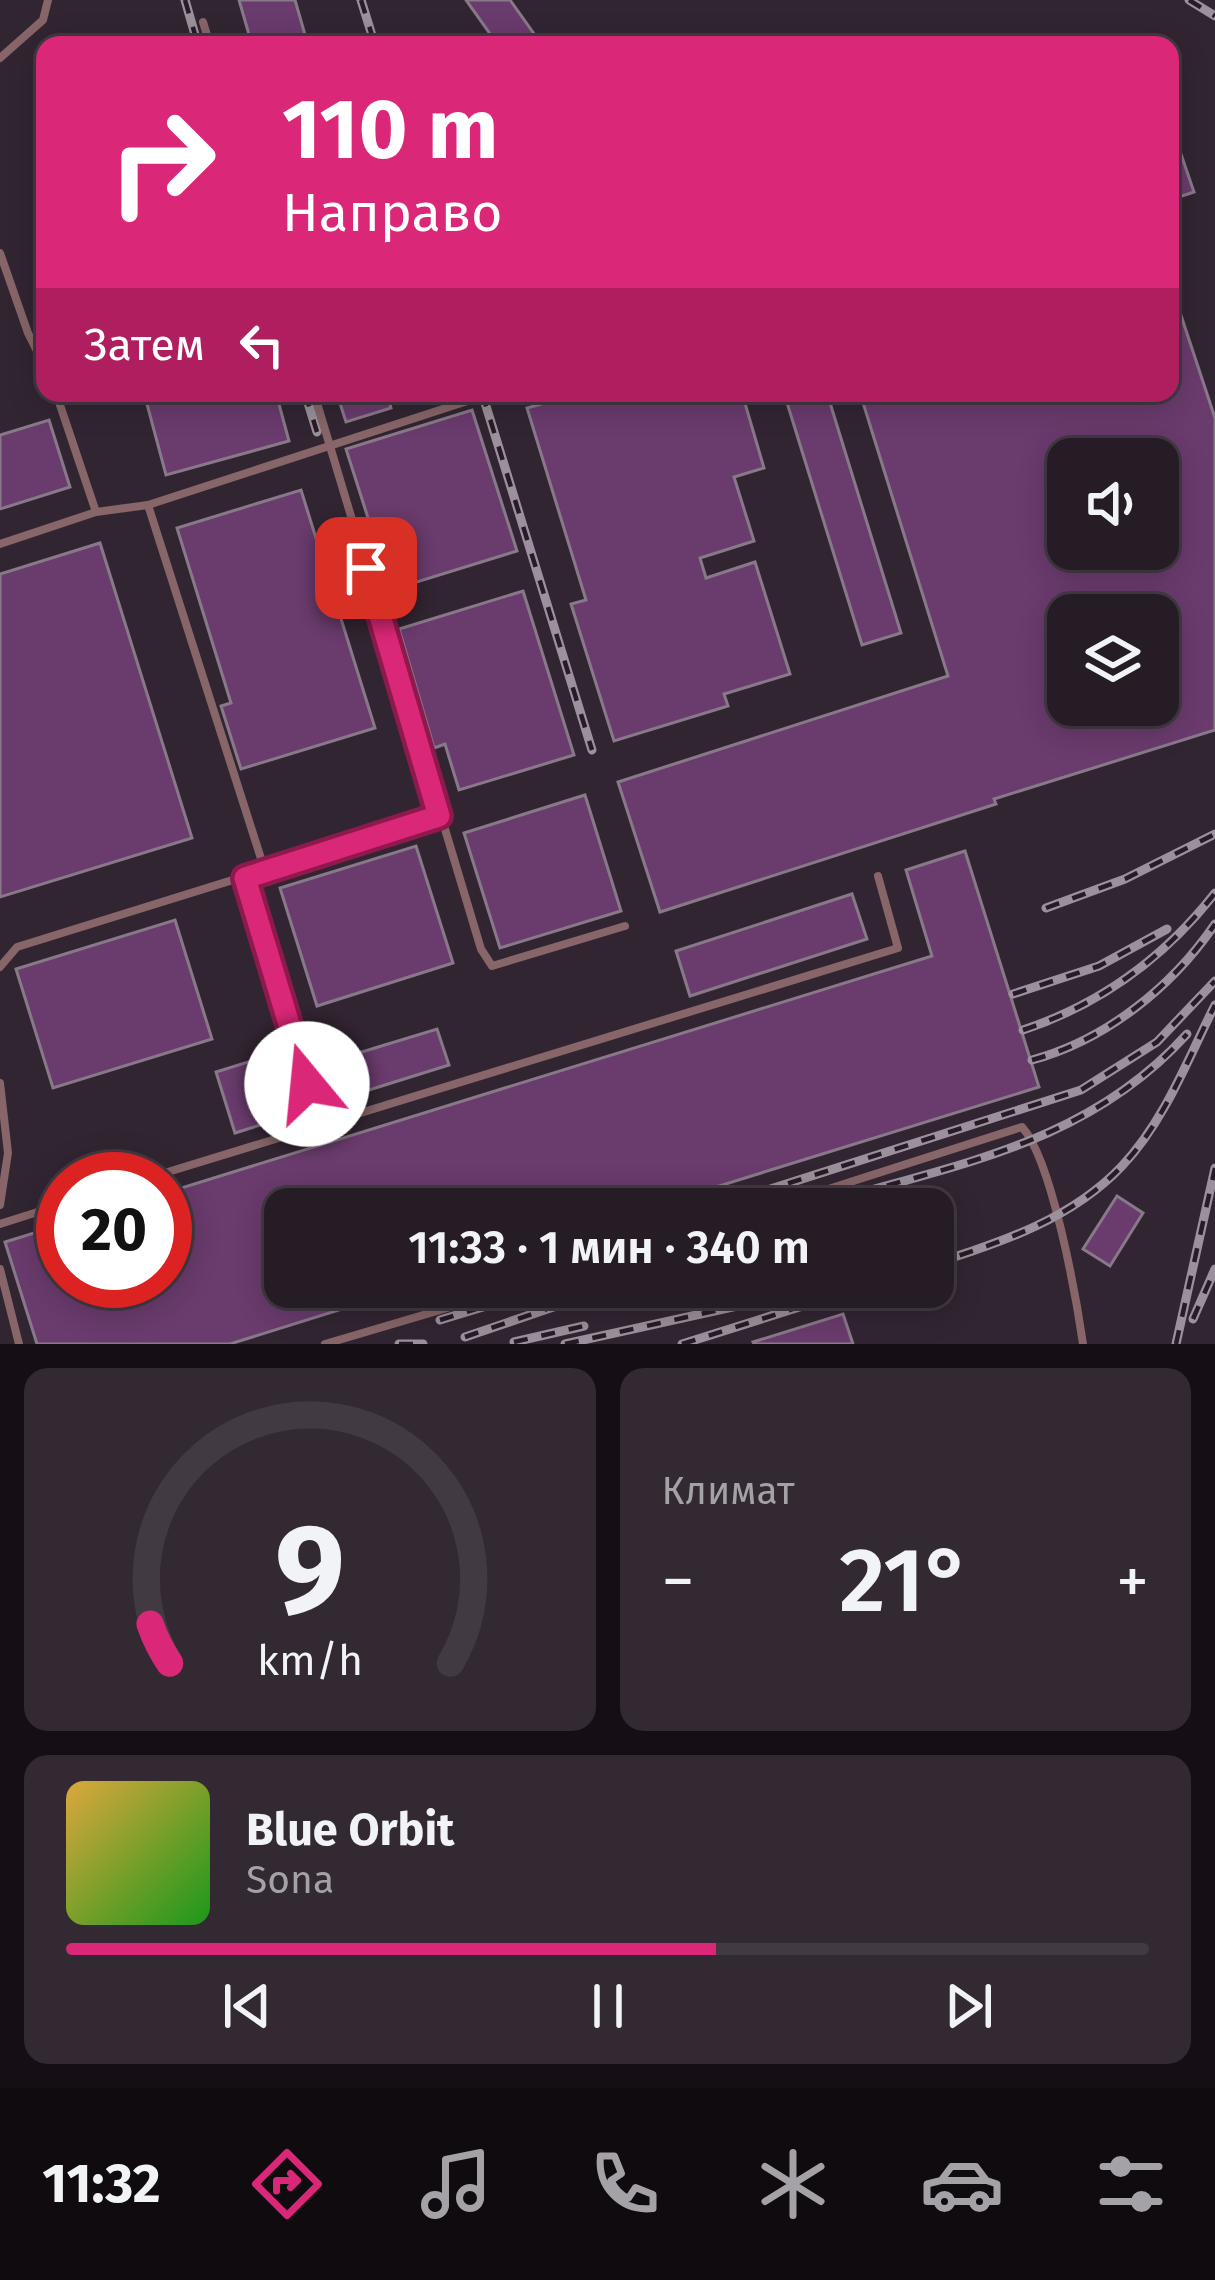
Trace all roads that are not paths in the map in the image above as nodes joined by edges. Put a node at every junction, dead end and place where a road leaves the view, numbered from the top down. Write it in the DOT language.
graph roads {
  1 [pos="48,0"];
  2 [pos="203,22"];
  3 [pos="207,36"];
  4 [pos="0,58"];
  5 [pos="0,253"];
  6 [pos="36,349"];
  7 [pos="59,402"];
  8 [pos="317,402"];
  9 [pos="464,402"];
  10 [pos="329,445"];
  11 [pos="148,505"];
  12 [pos="96,512"];
  13 [pos="0,544"];
  14 [pos="439,816"];
  15 [pos="265,871"];
  16 [pos="878,877"];
  17 [pos="245,878"];
  18 [pos="625,926"];
  19 [pos="0,967"];
  20 [pos="0,1083"];
  21 [pos="319,1126"];
  22 [pos="192,1165"];
  23 [pos="832,1188"];
  24 [pos="0,1205"];
  25 [pos="36,1213"];
  26 [pos="0,1224"];
  27 [pos="0,1269"];
  28 [pos="447,1308"];
  29 [pos="19,1344"];
  30 [pos="325,1344"];
  31 [pos="1083,1344"];
  1 -- 4 [label="lane"];
  2 -- 3 [label="lane"];
  5 -- 6 [label="lane"];
  7 -- 12 [label="lane"];
  8 -- 10 [label="lane"];
  9 -- 10 [label="lane"];
  10 -- 11 [label="lane"];
  10 -- 14 [label="lane"];
  11 -- 12 [label="lane"];
  11 -- 15 [label="lane"];
  12 -- 13 [label="lane"];
  14 -- 15 [label="lane"];
  14 -- 18 [label="lane"];
  15 -- 17 [label="lane"];
  16 -- 21 [label="lane"];
  17 -- 19 [label="lane"];
  17 -- 21 [label="lane"];
  20 -- 24 [label="lane"];
  21 -- 22 [label="lane"];
  23 -- 31 [label="lane"];
  25 -- 26 [label="lane"];
  27 -- 29 [label="lane"];
  28 -- 30 [label="lane"];
}
